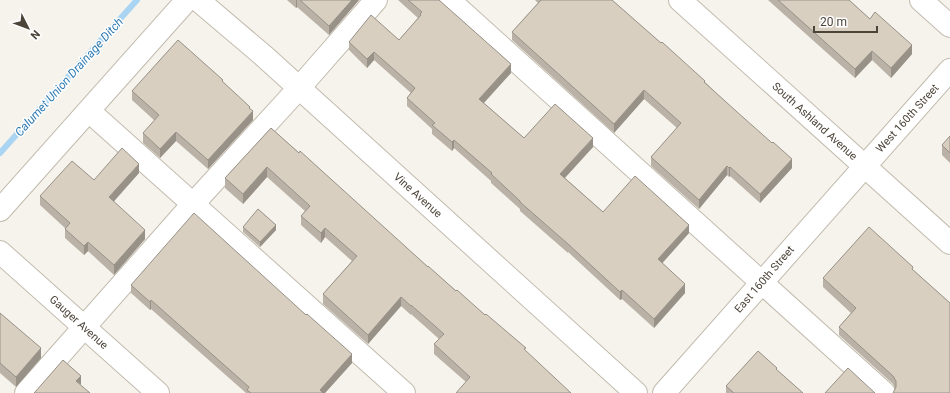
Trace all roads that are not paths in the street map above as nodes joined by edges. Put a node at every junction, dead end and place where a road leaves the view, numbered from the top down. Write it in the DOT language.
graph roads {
  1 [pos="188,0"];
  2 [pos="198,0"];
  3 [pos="376,0"];
  4 [pos="449,0"];
  5 [pos="680,0"];
  6 [pos="921,0"];
  7 [pos="950,26"];
  8 [pos="950,70"];
  9 [pos="299,88"];
  10 [pos="89,111"];
  11 [pos="864,166"];
  12 [pos="193,204"];
  13 [pos="0,210"];
  14 [pos="950,242"];
  15 [pos="0,252"];
  16 [pos="762,282"];
  17 [pos="84,327"];
  18 [pos="26,393"];
  19 [pos="158,393"];
  20 [pos="404,393"];
  21 [pos="636,393"];
  22 [pos="664,393"];
  23 [pos="884,393"];
  1 -- 10 [label="street"];
  2 -- 9 [label="street, Vine Avenue"];
  3 -- 9 [label="street"];
  4 -- 16 [label="street"];
  5 -- 11 [label="street, South Ashland Avenue"];
  6 -- 7 [label="street"];
  8 -- 11 [label="street, West 160th Street"];
  9 -- 12 [label="street"];
  9 -- 21 [label="street, Vine Avenue"];
  10 -- 12 [label="street"];
  10 -- 13 [label="street"];
  11 -- 14 [label="street, South Ashland Avenue"];
  11 -- 16 [label="street, East 160th Street"];
  12 -- 17 [label="street"];
  12 -- 20 [label="street"];
  15 -- 17 [label="street, Gauger Avenue"];
  16 -- 22 [label="street, East 160th Street"];
  16 -- 23 [label="street"];
  17 -- 18 [label="street"];
  17 -- 19 [label="street, Gauger Avenue"];
}
